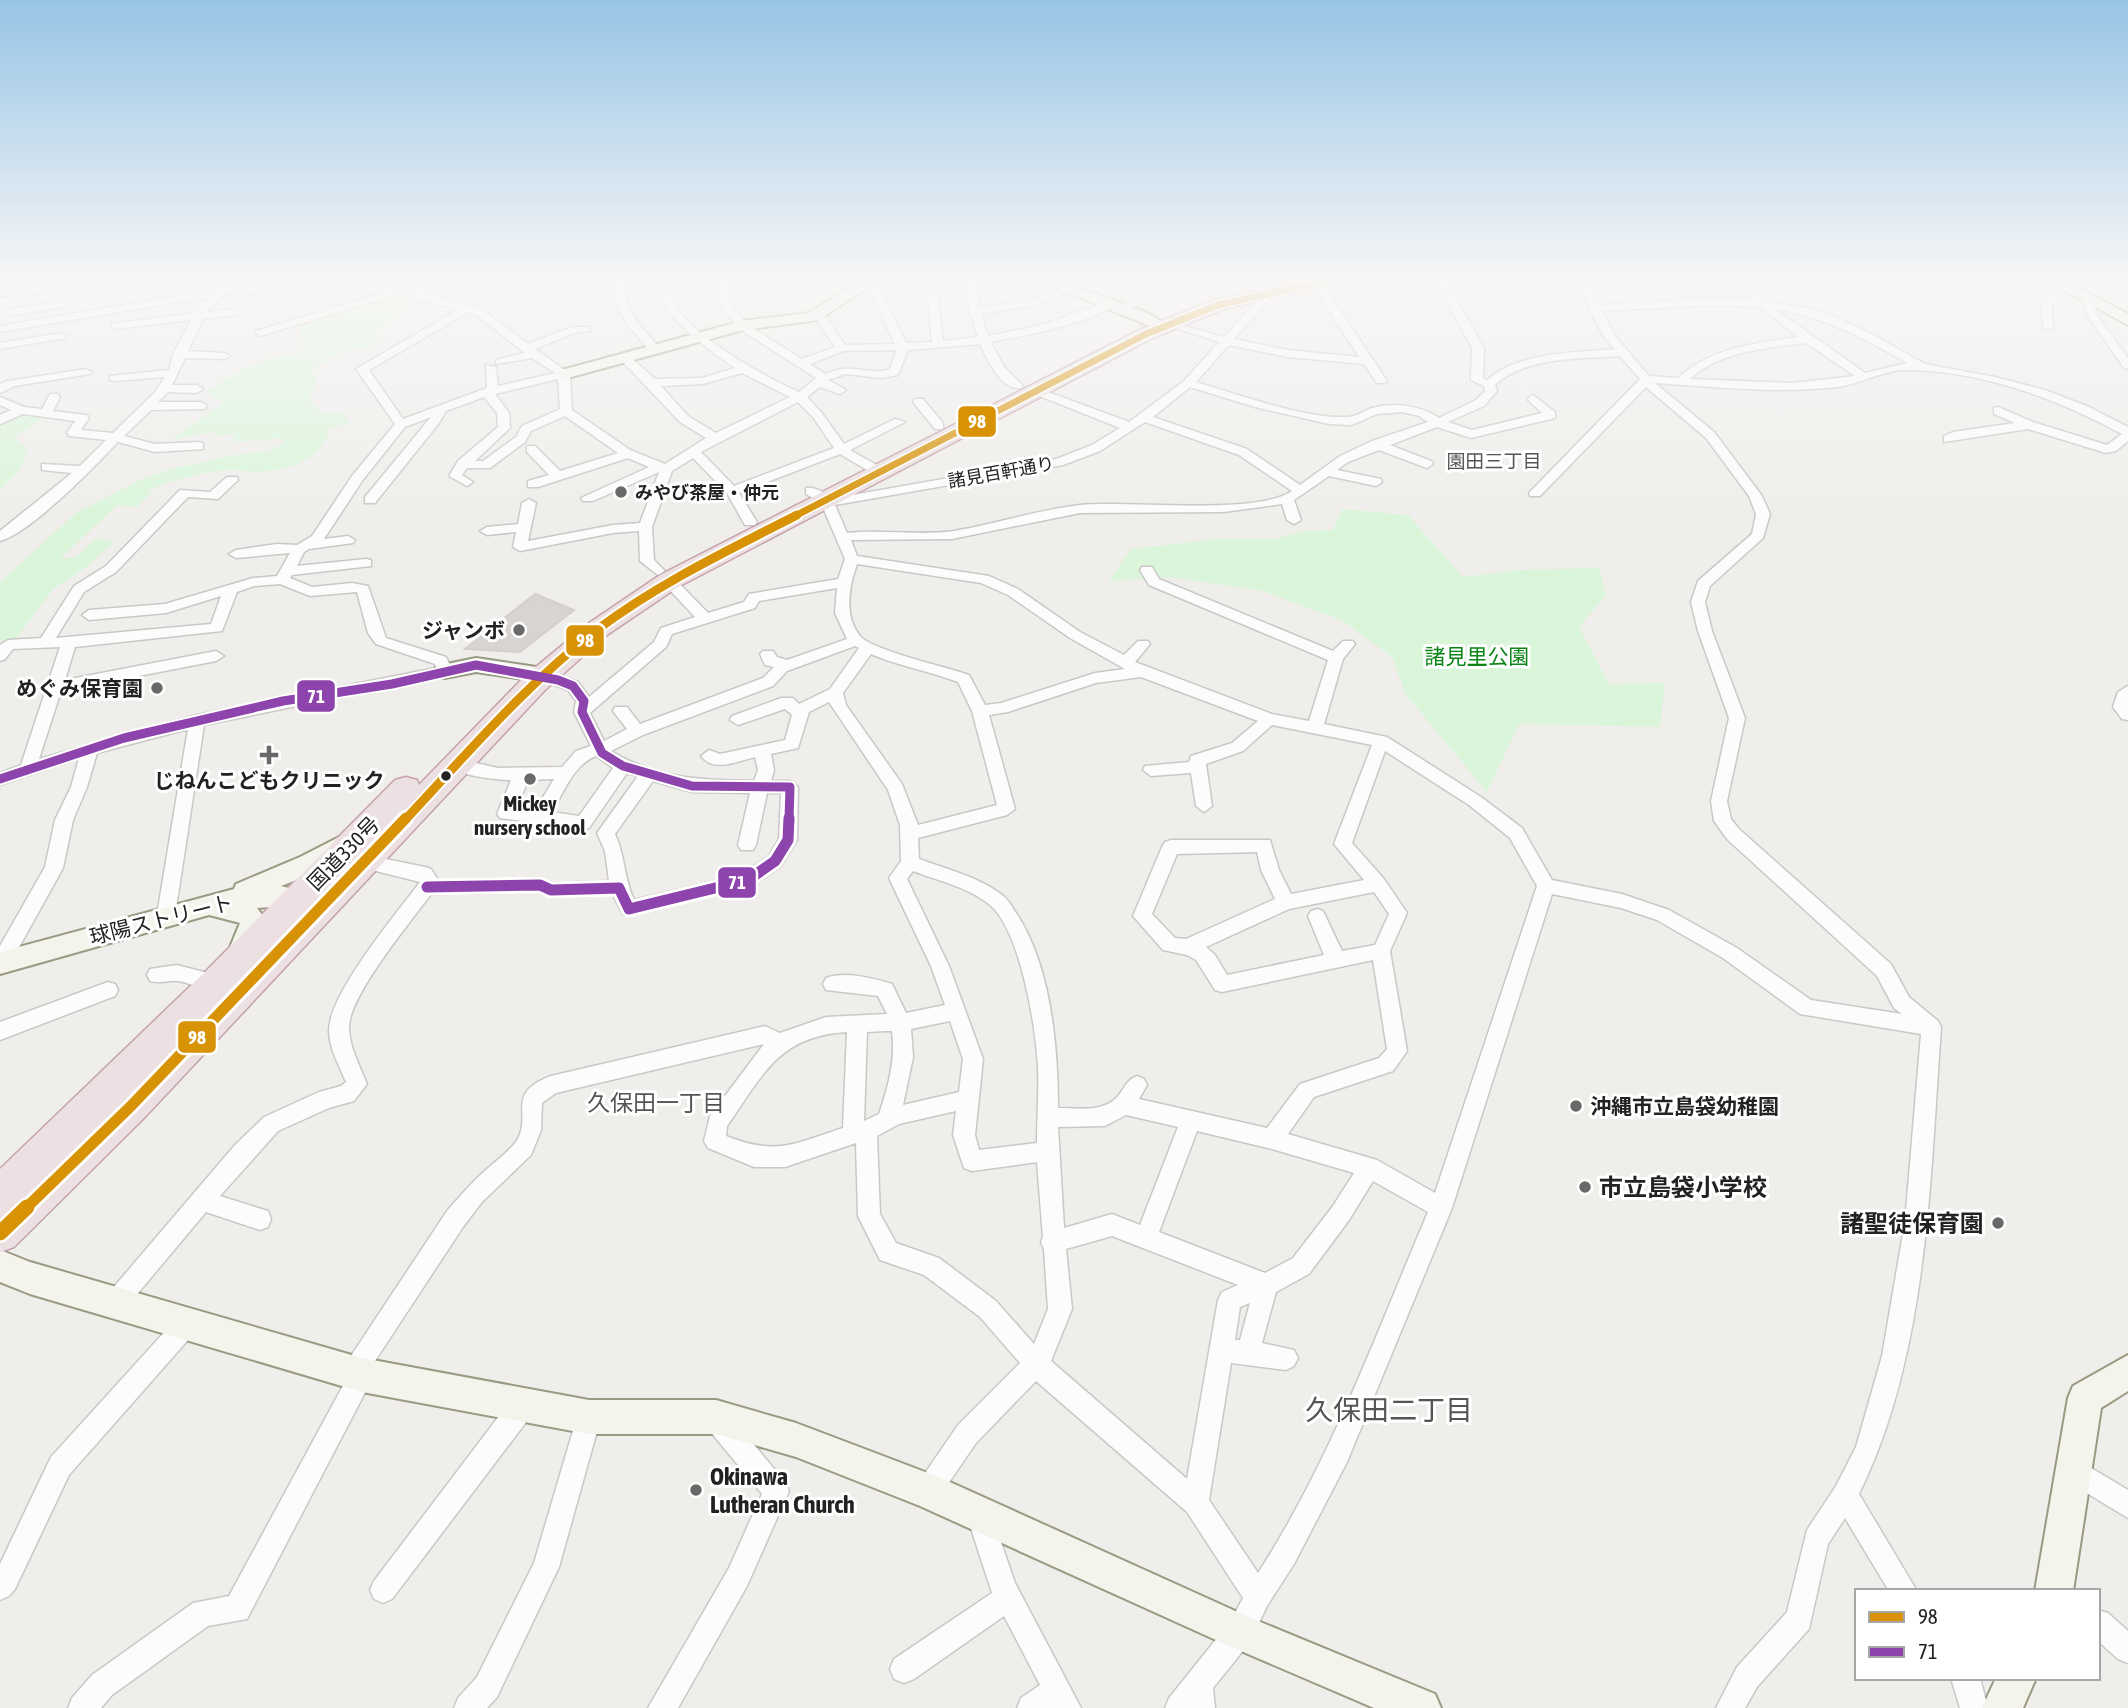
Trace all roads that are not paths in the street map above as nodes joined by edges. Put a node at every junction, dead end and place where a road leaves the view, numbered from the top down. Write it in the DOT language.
graph roads {
  1 [pos="177,360"];
  2 [pos="379,360"];
  3 [pos="507,360"];
  4 [pos="543,360"];
  5 [pos="618,360"];
  6 [pos="627,360"];
  7 [pos="731,360"];
  8 [pos="794,360"];
  9 [pos="811,360"];
  10 [pos="899,360"];
  11 [pos="996,360"];
  12 [pos="1086,360"];
  13 [pos="1211,360"];
  14 [pos="1340,360"];
  15 [pos="1368,360"];
  16 [pos="1478,360"];
  17 [pos="1564,360"];
  18 [pos="1630,360"];
  19 [pos="1717,360"];
  20 [pos="1839,360"];
  21 [pos="1909,360"];
  22 [pos="799,364"];
  23 [pos="1925,368"];
  24 [pos="743,369"];
  25 [pos="86,372"];
  26 [pos="171,373"];
  27 [pos="894,373"];
  28 [pos="564,374"];
  29 [pos="1864,377"];
  30 [pos="114,378"];
  31 [pos="907,378"];
  32 [pos="1647,379"];
  33 [pos="821,380"];
  34 [pos="1381,381"];
  35 [pos="1681,381"];
  36 [pos="19,382"];
  37 [pos="652,383"];
  38 [pos="1188,383"];
  39 [pos="1489,384"];
  40 [pos="0,388"];
  41 [pos="164,388"];
  42 [pos="197,389"];
  43 [pos="1027,389"];
  44 [pos="840,390"];
  45 [pos="490,391"];
  46 [pos="54,397"];
  47 [pos="800,397"];
  48 [pos="1533,399"];
  49 [pos="3,402"];
  50 [pos="919,402"];
  51 [pos="201,405"];
  52 [pos="147,406"];
  53 [pos="21,410"];
  54 [pos="440,410"];
  55 [pos="566,411"];
  56 [pos="1998,411"];
  57 [pos="46,413"];
  58 [pos="1144,418"];
  59 [pos="0,420"];
  60 [pos="899,422"];
  61 [pos="1439,423"];
  62 [pos="401,424"];
  63 [pos="2029,425"];
  64 [pos="939,426"];
  65 [pos="1130,427"];
  66 [pos="2128,433"];
  67 [pos="116,437"];
  68 [pos="715,439"];
  69 [pos="1948,439"];
  70 [pos="1376,444"];
  71 [pos="199,446"];
  72 [pos="531,449"];
  73 [pos="842,449"];
  74 [pos="694,452"];
  75 [pos="628,454"];
  76 [pos="372,459"];
  77 [pos="400,460"];
  78 [pos="462,464"];
  79 [pos="1427,464"];
  80 [pos="46,467"];
  81 [pos="663,468"];
  82 [pos="874,468"];
  83 [pos="83,470"];
  84 [pos="1328,472"];
  85 [pos="557,476"];
  86 [pos="232,480"];
  87 [pos="467,482"];
  88 [pos="1376,482"];
  89 [pos="533,484"];
  90 [pos="733,491"];
  91 [pos="1300,491"];
  92 [pos="1535,493"];
  93 [pos="819,496"];
  94 [pos="589,498"];
  95 [pos="1287,498"];
  96 [pos="370,500"];
  97 [pos="529,503"];
  98 [pos="1294,520"];
  99 [pos="750,522"];
  100 [pos="524,527"];
  101 [pos="645,527"];
  102 [pos="487,531"];
  103 [pos="0,537"];
  104 [pos="844,537"];
  105 [pos="348,540"];
  106 [pos="303,547"];
  107 [pos="236,554"];
  108 [pos="852,559"];
  109 [pos="366,563"];
  110 [pos="1147,570"];
  111 [pos="284,575"];
  112 [pos="663,576"];
  113 [pos="844,582"];
  114 [pos="231,589"];
  115 [pos="89,615"];
  116 [pos="705,619"];
  117 [pos="46,642"];
  118 [pos="69,643"];
  119 [pos="862,644"];
  120 [pos="1143,644"];
  121 [pos="1348,644"];
  122 [pos="768,654"];
  123 [pos="0,656"];
  124 [pos="216,656"];
  125 [pos="1336,658"];
  126 [pos="1125,663"];
  127 [pos="788,665"];
  128 [pos="445,671"];
  129 [pos="1142,672"];
  130 [pos="531,673"];
  131 [pos="55,687"];
  132 [pos="747,690"];
  133 [pos="2128,691"];
  134 [pos="835,693"];
  135 [pos="621,711"];
  136 [pos="980,711"];
  137 [pos="582,712"];
  138 [pos="760,712"];
  139 [pos="801,714"];
  140 [pos="2128,715"];
  141 [pos="1269,719"];
  142 [pos="197,720"];
  143 [pos="738,720"];
  144 [pos="1315,728"];
  145 [pos="637,731"];
  146 [pos="1381,741"];
  147 [pos="600,747"];
  148 [pos="90,748"];
  149 [pos="762,750"];
  150 [pos="709,756"];
  151 [pos="458,765"];
  152 [pos="622,766"];
  153 [pos="1198,767"];
  154 [pos="28,769"];
  155 [pos="1151,770"];
  156 [pos="523,774"];
  157 [pos="566,774"];
  158 [pos="649,774"];
  159 [pos="0,779"];
  160 [pos="760,787"];
  161 [pos="1204,806"];
  162 [pos="541,816"];
  163 [pos="368,828"];
  164 [pos="909,834"];
  165 [pos="747,845"];
  166 [pos="366,862"];
  167 [pos="910,863"];
  168 [pos="1378,884"];
  169 [pos="1546,886"];
  170 [pos="427,887"];
  171 [pos="619,888"];
  172 [pos="1286,902"];
  173 [pos="311,903"];
  174 [pos="198,907"];
  175 [pos="166,915"];
  176 [pos="1317,916"];
  177 [pos="1227,929"];
  178 [pos="1192,946"];
  179 [pos="1381,951"];
  180 [pos="1336,960"];
  181 [pos="0,963"];
  182 [pos="1213,964"];
  183 [pos="225,974"];
  184 [pos="157,975"];
  185 [pos="833,984"];
  186 [pos="108,990"];
  187 [pos="957,1011"];
  188 [pos="900,1022"];
  189 [pos="857,1023"];
  190 [pos="1931,1027"];
  191 [pos="0,1031"];
  192 [pos="780,1042"];
  193 [pos="1137,1085"];
  194 [pos="968,1099"];
  195 [pos="1124,1105"];
  196 [pos="1048,1118"];
  197 [pos="1191,1121"];
  198 [pos="869,1128"];
  199 [pos="1272,1139"];
  200 [pos="1047,1151"];
  201 [pos="1369,1167"];
  202 [pos="0,1195"];
  203 [pos="204,1200"];
  204 [pos="1441,1208"];
  205 [pos="260,1219"];
  206 [pos="0,1233"];
  207 [pos="1146,1238"];
  208 [pos="1052,1242"];
  209 [pos="0,1266"];
  210 [pos="1266,1285"];
  211 [pos="115,1303"];
  212 [pos="187,1324"];
  213 [pos="1222,1350"];
  214 [pos="1248,1353"];
  215 [pos="1286,1358"];
  216 [pos="1036,1364"];
  217 [pos="2128,1372"];
  218 [pos="358,1374"];
  219 [pos="524,1405"];
  220 [pos="589,1416"];
  221 [pos="716,1418"];
  222 [pos="2071,1469"];
  223 [pos="928,1491"];
  224 [pos="1845,1495"];
  225 [pos="1196,1503"];
  226 [pos="2128,1505"];
  227 [pos="980,1516"];
  228 [pos="0,1587"];
  229 [pos="1903,1589"];
  230 [pos="2053,1589"];
  231 [pos="383,1590"];
  232 [pos="1009,1597"];
  233 [pos="1258,1597"];
  234 [pos="2100,1625"];
  235 [pos="1240,1632"];
  236 [pos="2128,1649"];
  237 [pos="904,1669"];
  238 [pos="1966,1680"];
  239 [pos="2016,1680"];
  240 [pos="1200,1696"];
  241 [pos="1062,1698"];
  242 [pos="82,1708"];
  243 [pos="468,1708"];
  244 [pos="662,1708"];
  245 [pos="1031,1708"];
  246 [pos="1179,1708"];
  247 [pos="1422,1708"];
  248 [pos="1730,1708"];
  249 [pos="1974,1708"];
  250 [pos="2003,1708"];
  1 -- 26 [label="street"];
  2 -- 62 [label="street"];
  3 -- 45 [label="street"];
  4 -- 28 [label="street"];
  5 -- 28 [label="street"];
  6 -- 37 [label="street"];
  7 -- 24 [label="street"];
  8 -- 22 [label="street"];
  9 -- 22 [label="street"];
  10 -- 27 [label="street"];
  11 -- 43 [label="street"];
  12 -- 43 [label="highway, 国道330号"];
  13 -- 38 [label="street, 諸見百軒通り"];
  14 -- 15 [label="street"];
  15 -- 34 [label="street"];
  16 -- 39 [label="street"];
  17 -- 39 [label="street"];
  18 -- 32 [label="street"];
  19 -- 35 [label="street"];
  20 -- 29 [label="street"];
  21 -- 23 [label="street"];
  22 -- 33 [label="street"];
  23 -- 29 [label="street"];
  23 -- 66 [label="street"];
  24 -- 37 [label="street"];
  24 -- 47 [label="street"];
  25 -- 36 [label="street"];
  26 -- 30 [label="street"];
  26 -- 41 [label="street"];
  27 -- 31 [label="street"];
  27 -- 33 [label="street"];
  28 -- 45 [label="street"];
  28 -- 55 [label="street"];
  29 -- 35 [label="street"];
  32 -- 35 [label="street"];
  32 -- 92 [label="street"];
  32 -- 190 [label="street"];
  33 -- 44 [label="street"];
  33 -- 47 [label="street"];
  36 -- 40 [label="street"];
  36 -- 49 [label="street"];
  37 -- 68 [label="street"];
  38 -- 58 [label="street, 諸見百軒通り"];
  38 -- 61 [label="street"];
  39 -- 61 [label="street"];
  41 -- 42 [label="street"];
  41 -- 52 [label="street"];
  43 -- 64 [label="highway, 国道330号"];
  43 -- 65 [label="street"];
  43 -- 82 [label="highway, 国道330号"];
  45 -- 54 [label="street"];
  45 -- 78 [label="street"];
  46 -- 57 [label="street"];
  47 -- 68 [label="street"];
  47 -- 73 [label="street"];
  48 -- 61 [label="street"];
  49 -- 53 [label="street"];
  50 -- 64 [label="street"];
  51 -- 52 [label="street"];
  52 -- 67 [label="street"];
  53 -- 57 [label="street"];
  53 -- 59 [label="street"];
  54 -- 62 [label="street"];
  54 -- 77 [label="street"];
  55 -- 75 [label="street"];
  55 -- 78 [label="street"];
  56 -- 63 [label="street"];
  57 -- 67 [label="street"];
  58 -- 65 [label="street, 諸見百軒通り"];
  58 -- 91 [label="street"];
  60 -- 73 [label="street"];
  61 -- 70 [label="street"];
  62 -- 76 [label="street"];
  63 -- 66 [label="street"];
  63 -- 69 [label="street"];
  64 -- 82 [label="highway, 国道330号"];
  65 -- 93 [label="street, 諸見百軒通り"];
  67 -- 71 [label="street"];
  67 -- 83 [label="street"];
  68 -- 74 [label="street"];
  70 -- 79 [label="street"];
  70 -- 84 [label="street"];
  72 -- 85 [label="street"];
  73 -- 82 [label="street"];
  73 -- 90 [label="street"];
  74 -- 81 [label="street"];
  74 -- 90 [label="street"];
  75 -- 81 [label="street"];
  75 -- 85 [label="street"];
  76 -- 77 [label="street"];
  76 -- 106 [label="street"];
  77 -- 96 [label="street"];
  78 -- 87 [label="street"];
  80 -- 83 [label="street"];
  81 -- 94 [label="street"];
  81 -- 101 [label="street"];
  82 -- 93 [label="highway, 国道330号"];
  83 -- 103 [label="street"];
  84 -- 88 [label="street"];
  84 -- 91 [label="street"];
  85 -- 89 [label="street"];
  86 -- 117 [label="street"];
  90 -- 99 [label="street"];
  91 -- 95 [label="street"];
  93 -- 99 [label="highway, 国道330号"];
  93 -- 104 [label="street"];
  93 -- 112 [label="highway, 国道330号"];
  95 -- 98 [label="street"];
  95 -- 104 [label="street"];
  97 -- 100 [label="street"];
  99 -- 112 [label="highway, 国道330号"];
  100 -- 101 [label="street"];
  100 -- 102 [label="street"];
  101 -- 112 [label="street"];
  104 -- 108 [label="street"];
  105 -- 106 [label="street"];
  106 -- 107 [label="street"];
  106 -- 111 [label="street"];
  108 -- 113 [label="street"];
  108 -- 126 [label="street"];
  109 -- 111 [label="street"];
  110 -- 125 [label="street"];
  111 -- 114 [label="street"];
  111 -- 128 [label="street"];
  112 -- 116 [label="street"];
  112 -- 130 [label="highway, 国道330号"];
  113 -- 116 [label="street"];
  113 -- 119 [label="street"];
  114 -- 115 [label="street"];
  114 -- 118 [label="street"];
  116 -- 137 [label="street"];
  117 -- 118 [label="street"];
  117 -- 123 [label="street"];
  118 -- 131 [label="street"];
  119 -- 127 [label="street"];
  119 -- 134 [label="street"];
  119 -- 136 [label="street"];
  120 -- 126 [label="street"];
  121 -- 125 [label="street"];
  122 -- 127 [label="street"];
  124 -- 131 [label="street"];
  125 -- 144 [label="street"];
  126 -- 129 [label="street"];
  127 -- 132 [label="street"];
  128 -- 130 [label="street"];
  128 -- 142 [label="street"];
  129 -- 136 [label="street"];
  129 -- 141 [label="street"];
  130 -- 137 [label="street"];
  130 -- 151 [label="highway, 国道330号"];
  130 -- 163 [label="highway, 国道330号"];
  131 -- 154 [label="street"];
  132 -- 138 [label="street"];
  132 -- 145 [label="street"];
  133 -- 140 [label="street"];
  134 -- 139 [label="street"];
  134 -- 164 [label="street"];
  135 -- 145 [label="street"];
  136 -- 164 [label="street"];
  137 -- 147 [label="street"];
  138 -- 139 [label="street"];
  138 -- 143 [label="street"];
  139 -- 149 [label="street"];
  141 -- 144 [label="street"];
  141 -- 153 [label="street"];
  142 -- 148 [label="street"];
  142 -- 175 [label="street"];
  144 -- 146 [label="street"];
  145 -- 147 [label="street"];
  146 -- 168 [label="street"];
  146 -- 169 [label="street"];
  147 -- 152 [label="street"];
  147 -- 157 [label="street"];
  148 -- 154 [label="street"];
  148 -- 181 [label="street"];
  149 -- 150 [label="street"];
  149 -- 160 [label="street"];
  151 -- 156 [label="street"];
  151 -- 166 [label="highway, 国道330号"];
  152 -- 158 [label="street"];
  152 -- 162 [label="street"];
  153 -- 155 [label="street"];
  153 -- 161 [label="street"];
  154 -- 159 [label="street"];
  156 -- 157 [label="street"];
  156 -- 162 [label="street"];
  157 -- 162 [label="street"];
  158 -- 160 [label="street"];
  158 -- 171 [label="street"];
  160 -- 165 [label="street"];
  160 -- 171 [label="street"];
  163 -- 173 [label="highway, 国道330号"];
  163 -- 174 [label="street"];
  164 -- 167 [label="street"];
  166 -- 170 [label="street"];
  166 -- 173 [label="highway, 国道330号"];
  167 -- 187 [label="street"];
  167 -- 196 [label="street"];
  168 -- 172 [label="street"];
  168 -- 179 [label="street"];
  169 -- 190 [label="street"];
  169 -- 204 [label="street"];
  170 -- 171 [label="street"];
  170 -- 203 [label="street"];
  172 -- 177 [label="street"];
  172 -- 178 [label="street"];
  173 -- 174 [label="street, 球陽ストリート"];
  173 -- 183 [label="highway, 国道330号"];
  173 -- 206 [label="highway, 国道330号"];
  174 -- 175 [label="street, 球陽ストリート"];
  174 -- 183 [label="street"];
  175 -- 181 [label="street, 球陽ストリート"];
  176 -- 180 [label="street"];
  177 -- 178 [label="street"];
  177 -- 182 [label="street"];
  178 -- 182 [label="street"];
  179 -- 180 [label="street"];
  179 -- 199 [label="street"];
  180 -- 182 [label="street"];
  183 -- 184 [label="street"];
  183 -- 202 [label="highway, 国道330号"];
  185 -- 188 [label="street"];
  186 -- 191 [label="street"];
  187 -- 188 [label="street"];
  187 -- 194 [label="street"];
  188 -- 189 [label="street"];
  188 -- 198 [label="street"];
  189 -- 192 [label="street"];
  189 -- 198 [label="street"];
  190 -- 224 [label="street"];
  192 -- 198 [label="street"];
  192 -- 218 [label="street"];
  193 -- 195 [label="street"];
  194 -- 198 [label="street"];
  194 -- 200 [label="street"];
  195 -- 196 [label="street"];
  195 -- 197 [label="street"];
  196 -- 200 [label="street"];
  197 -- 199 [label="street"];
  197 -- 207 [label="street"];
  198 -- 216 [label="street"];
  199 -- 201 [label="street"];
  200 -- 208 [label="street"];
  201 -- 204 [label="street"];
  201 -- 210 [label="street"];
  203 -- 205 [label="street"];
  203 -- 211 [label="street"];
  204 -- 233 [label="street"];
  207 -- 208 [label="street"];
  207 -- 210 [label="street"];
  208 -- 216 [label="street"];
  209 -- 211 [label="street"];
  210 -- 213 [label="street"];
  210 -- 214 [label="street"];
  211 -- 212 [label="street"];
  212 -- 218 [label="street"];
  212 -- 228 [label="street"];
  213 -- 214 [label="street"];
  213 -- 225 [label="street"];
  214 -- 215 [label="street"];
  216 -- 223 [label="street"];
  216 -- 225 [label="street"];
  217 -- 222 [label="street"];
  218 -- 219 [label="street"];
  218 -- 242 [label="street"];
  219 -- 220 [label="street"];
  219 -- 231 [label="street"];
  220 -- 221 [label="street"];
  220 -- 243 [label="street"];
  221 -- 223 [label="street"];
  221 -- 244 [label="street"];
  222 -- 226 [label="street"];
  222 -- 230 [label="street"];
  223 -- 227 [label="street"];
  224 -- 229 [label="street"];
  224 -- 248 [label="street"];
  225 -- 233 [label="street"];
  227 -- 232 [label="street"];
  227 -- 235 [label="street"];
  232 -- 237 [label="street"];
  232 -- 241 [label="street"];
  233 -- 235 [label="street"];
  234 -- 236 [label="street"];
  235 -- 240 [label="street"];
  235 -- 247 [label="street"];
  238 -- 249 [label="street"];
  239 -- 250 [label="street"];
  240 -- 246 [label="street"];
  241 -- 245 [label="street"];
}
